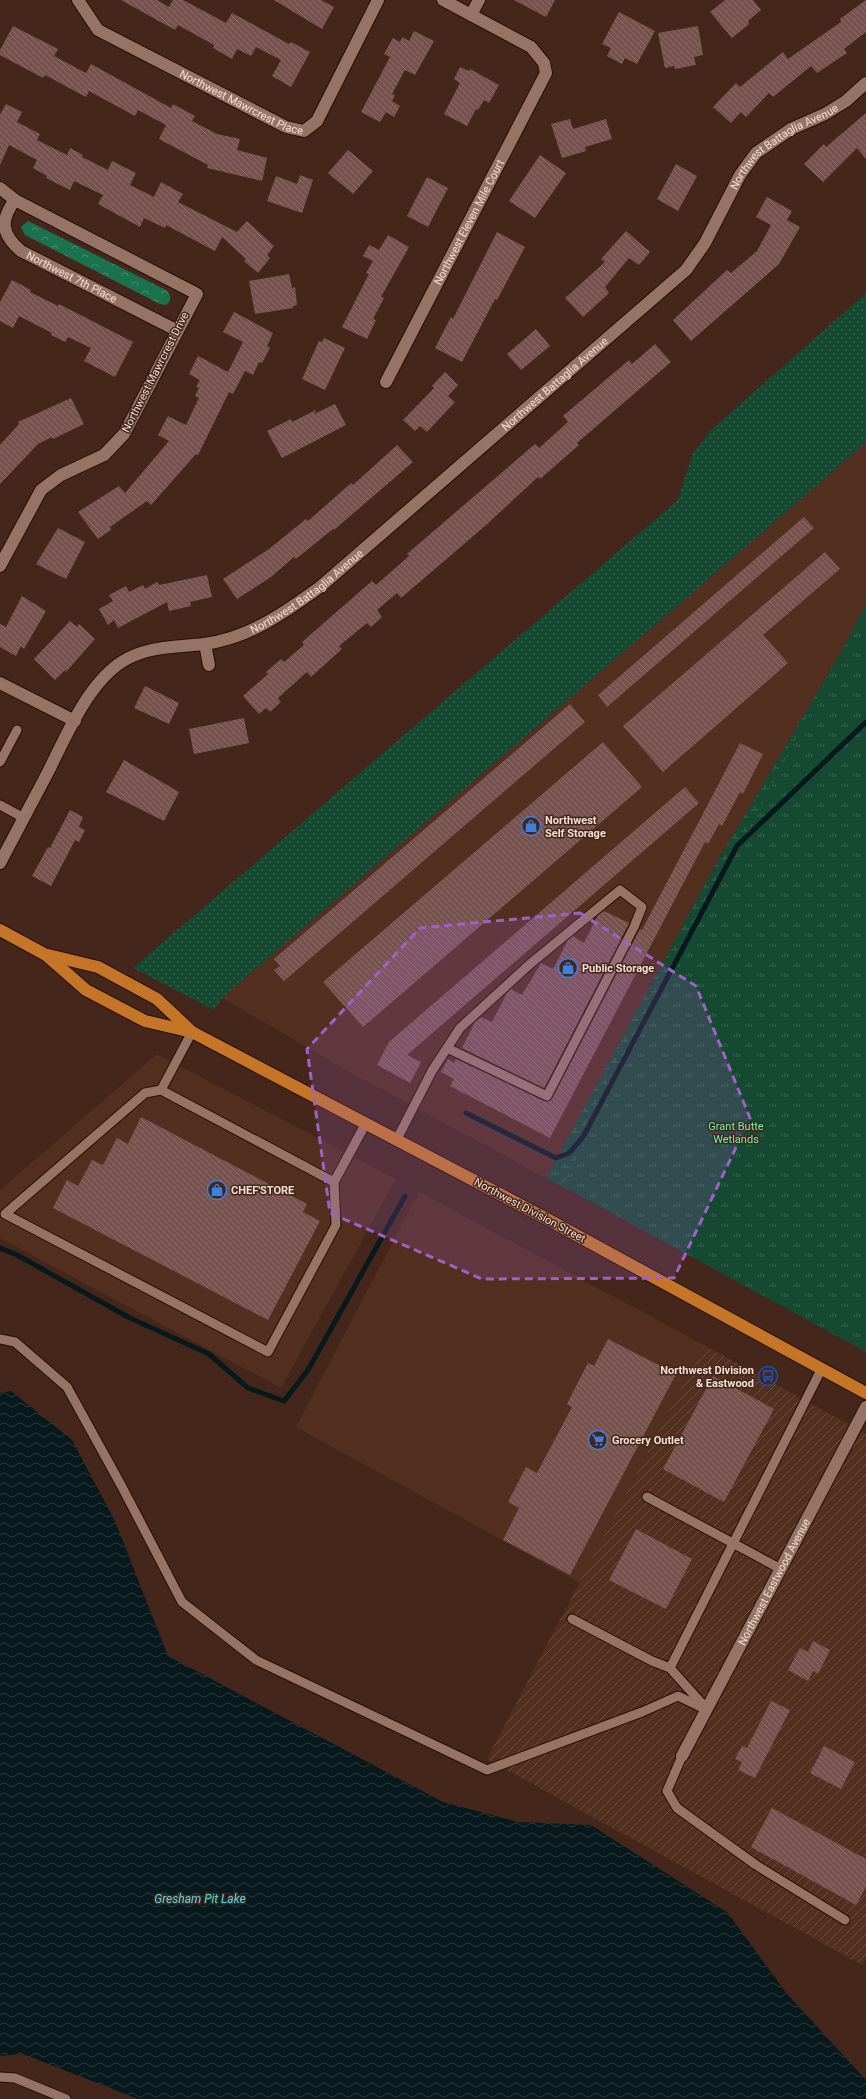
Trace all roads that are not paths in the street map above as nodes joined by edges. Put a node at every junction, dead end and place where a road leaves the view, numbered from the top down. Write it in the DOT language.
graph roads {
  1 [pos="78,0"];
  2 [pos="378,0"];
  3 [pos="443,0"];
  4 [pos="479,0"];
  5 [pos="471,15"];
  6 [pos="866,84"];
  7 [pos="0,188"];
  8 [pos="15,200"];
  9 [pos="176,330"];
  10 [pos="386,382"];
  11 [pos="0,566"];
  12 [pos="205,644"];
  13 [pos="209,665"];
  14 [pos="0,683"];
  15 [pos="75,721"];
  16 [pos="17,730"];
  17 [pos="0,762"];
  18 [pos="0,805"];
  19 [pos="24,818"];
  20 [pos="0,863"];
  21 [pos="0,930"];
  22 [pos="46,955"];
  23 [pos="192,1032"];
  24 [pos="447,1048"];
  25 [pos="161,1090"];
  26 [pos="366,1123"];
  27 [pos="397,1139"];
  28 [pos="334,1182"];
  29 [pos="0,1339"];
  30 [pos="822,1368"];
  31 [pos="866,1393"];
  32 [pos="866,1407"];
  33 [pos="647,1497"];
  34 [pos="733,1543"];
  35 [pos="781,1569"];
  36 [pos="572,1619"];
  37 [pos="670,1668"];
  38 [pos="707,1710"];
  39 [pos="682,1756"];
  40 [pos="846,1920"];
  41 [pos="0,2077"];
  42 [pos="66,2099"];
  1 -- 2 [label="street, Northwest Mawrcrest Place"];
  3 -- 5 [label="street"];
  4 -- 5 [label="street"];
  5 -- 10 [label="street, Northwest Eleven Mile Court"];
  6 -- 12 [label="street, Northwest Battaglia Avenue"];
  7 -- 8 [label="street"];
  8 -- 9 [label="street, Northwest 7th Place"];
  8 -- 9 [label="street, Northwest Mawrcrest Drive"];
  9 -- 11 [label="street, Northwest Mawrcrest Drive"];
  12 -- 13 [label="street"];
  12 -- 15 [label="street, Northwest Battaglia Avenue"];
  14 -- 15 [label="street"];
  15 -- 19 [label="street, Northwest Battaglia Avenue"];
  16 -- 17 [label="lane"];
  18 -- 19 [label="lane"];
  19 -- 20 [label="street, Northwest Battaglia Avenue"];
  21 -- 22 [label="main road, Northwest Division Street"];
  22 -- 23 [label="main road, Northwest Division Street"];
  22 -- 23 [label="main road, Northwest Division Street"];
  23 -- 25 [label="lane"];
  23 -- 26 [label="main road, Northwest Division Street"];
  24 -- 24 [label="lane"];
  24 -- 27 [label="lane"];
  25 -- 28 [label="lane"];
  25 -- 28 [label="lane"];
  26 -- 27 [label="main road, Northwest Division Street"];
  26 -- 28 [label="lane"];
  27 -- 30 [label="main road, Northwest Division Street"];
  29 -- 38 [label="lane"];
  30 -- 31 [label="main road, Northwest Division Street"];
  30 -- 34 [label="lane"];
  32 -- 35 [label="street, Northwest Eastwood Avenue"];
  33 -- 34 [label="lane"];
  34 -- 35 [label="lane"];
  34 -- 37 [label="lane"];
  35 -- 38 [label="street, Northwest Eastwood Avenue"];
  36 -- 37 [label="lane"];
  37 -- 38 [label="lane"];
  38 -- 39 [label="street, Northwest Eastwood Avenue"];
  39 -- 40 [label="lane"];
  41 -- 42 [label="lane"];
}
